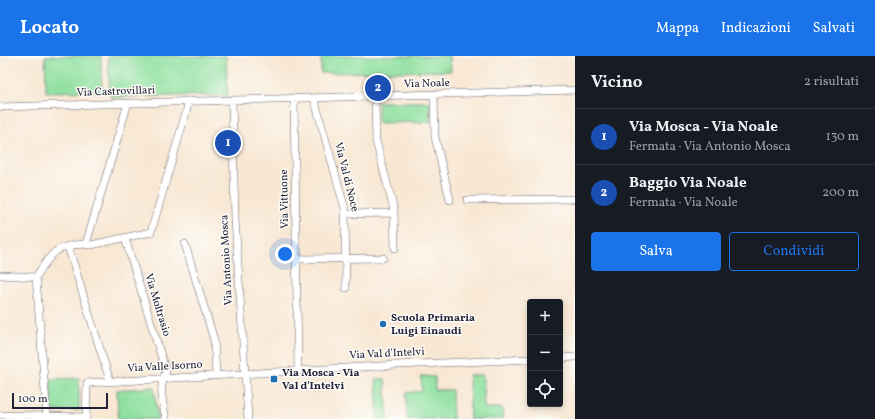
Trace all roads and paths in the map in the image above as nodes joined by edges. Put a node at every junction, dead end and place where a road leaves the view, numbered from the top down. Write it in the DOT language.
graph roads {
  1 [pos="575,90"];
  2 [pos="434,95"];
  3 [pos="294,98"];
  4 [pos="314,98"];
  5 [pos="232,100"];
  6 [pos="188,101"];
  7 [pos="128,103"];
  8 [pos="374,104"];
  9 [pos="0,107"];
  10 [pos="575,199"];
  11 [pos="450,200"];
  12 [pos="467,200"];
  13 [pos="394,210"];
  14 [pos="345,214"];
  15 [pos="125,238"];
  16 [pos="86,244"];
  17 [pos="185,244"];
  18 [pos="68,246"];
  19 [pos="395,248"];
  20 [pos="297,258"];
  21 [pos="346,258"];
  22 [pos="383,258"];
  23 [pos="0,275"];
  24 [pos="36,277"];
  25 [pos="346,288"];
  26 [pos="575,357"];
  27 [pos="563,358"];
  28 [pos="527,359"];
  29 [pos="298,370"];
  30 [pos="245,373"];
  31 [pos="216,375"];
  32 [pos="162,378"];
  33 [pos="110,381"];
  34 [pos="0,415"];
  35 [pos="47,417"];
  36 [pos="86,418"];
  37 [pos="166,419"];
  38 [pos="244,419"];
  39 [pos="248,419"];
  1 -- 2 [label="street, Via Noale"];
  2 -- 4 [label="street, Via Noale"];
  2 -- 11 [label="street"];
  3 -- 4 [label="street, Via Noale"];
  3 -- 5 [label="street, Via Noale"];
  3 -- 20 [label="street, Via Vittuone"];
  4 -- 14 [label="street, Via Val di Noce"];
  5 -- 6 [label="street, Via Castrovillari"];
  5 -- 30 [label="street, Via Antonio Mosca"];
  6 -- 7 [label="street, Via Castrovillari"];
  6 -- 15 [label="street"];
  7 -- 9 [label="street, Via Castrovillari"];
  7 -- 16 [label="street"];
  8 -- 13 [label="street"];
  10 -- 12 [label="street"];
  13 -- 14 [label="street"];
  13 -- 19 [label="street"];
  14 -- 21 [label="street, Via Val di Noce"];
  15 -- 16 [label="street"];
  15 -- 32 [label="street, Via Moltrasio"];
  16 -- 18 [label="street"];
  17 -- 31 [label="street"];
  18 -- 24 [label="street"];
  18 -- 33 [label="street"];
  20 -- 21 [label="street"];
  20 -- 29 [label="street, Via Vittuone"];
  21 -- 22 [label="street"];
  21 -- 25 [label="street, Via Val di Noce"];
  23 -- 24 [label="street"];
  24 -- 35 [label="street"];
  26 -- 27 [label="street"];
  28 -- 29 [label="street, Via Val d'Intelvi"];
  29 -- 30 [label="street, Via Val d'Intelvi"];
  30 -- 31 [label="street, Via Valle Isorno"];
  30 -- 39 [label="street, Via Antonio Mosca"];
  31 -- 32 [label="street, Via Valle Isorno"];
  32 -- 33 [label="street, Via Valle Isorno"];
  32 -- 37 [label="street"];
  33 -- 36 [label="street, Via Valle Isorno"];
  34 -- 35 [label="street"];
  35 -- 36 [label="street"];
  38 -- 39 [label="street, Via Antonio Mosca"];
}
